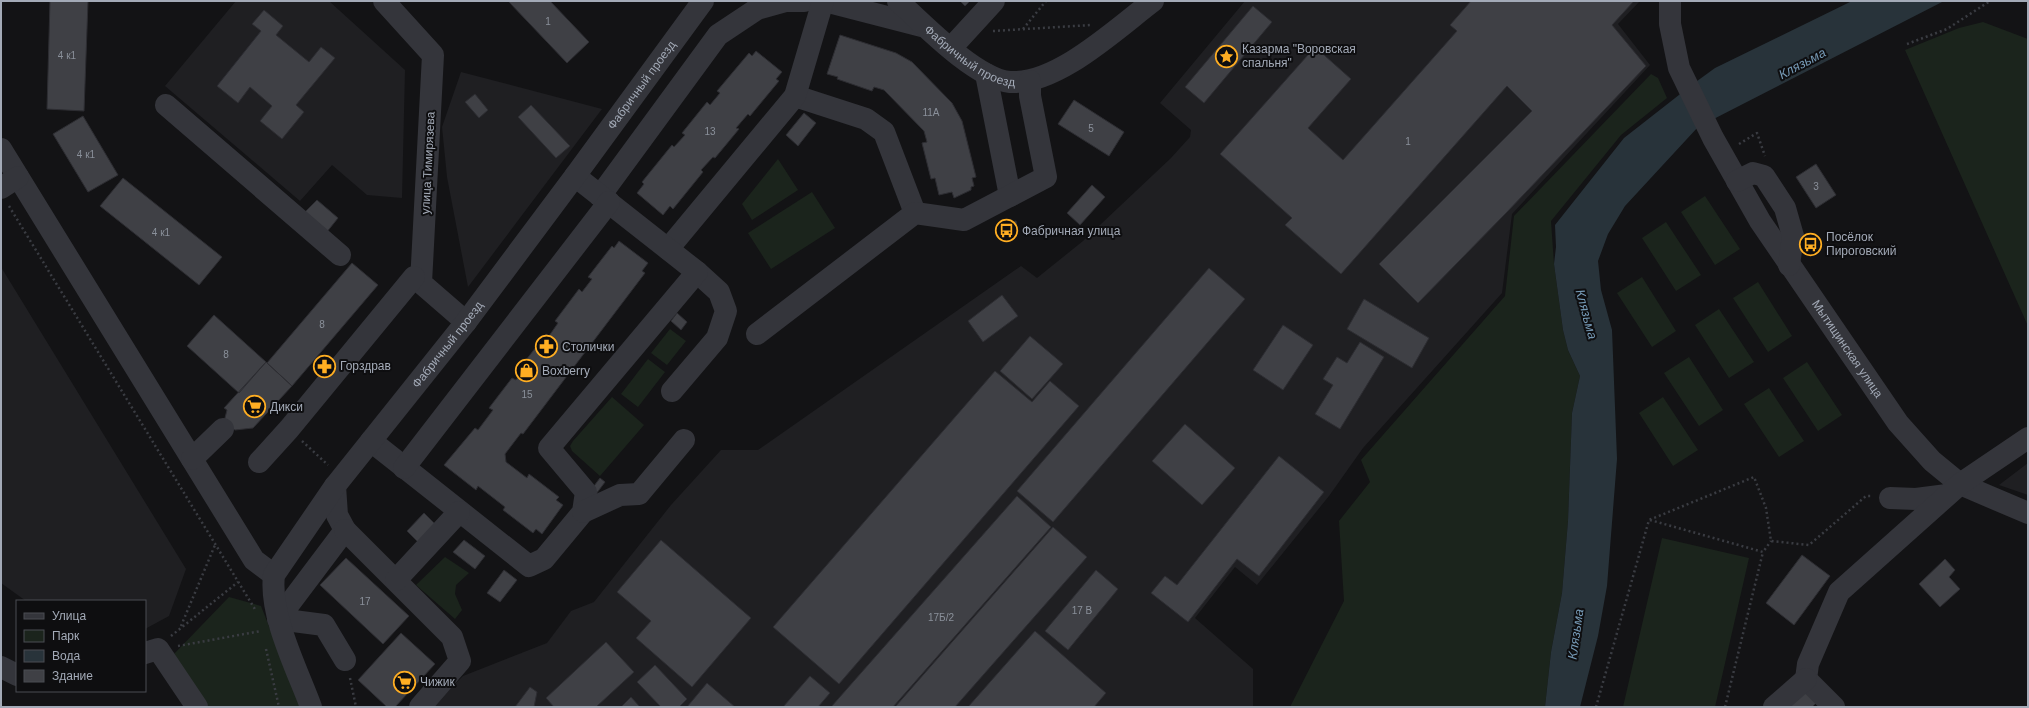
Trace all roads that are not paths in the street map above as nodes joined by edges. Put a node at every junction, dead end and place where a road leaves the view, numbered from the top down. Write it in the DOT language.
graph roads {
  1 [pos="384,1"];
  2 [pos="702,1"];
  3 [pos="804,1"];
  4 [pos="824,1"];
  5 [pos="898,1"];
  6 [pos="994,1"];
  7 [pos="1153,1"];
  8 [pos="1670,1"];
  9 [pos="769,3"];
  10 [pos="927,27"];
  11 [pos="957,41"];
  12 [pos="986,74"];
  13 [pos="1030,81"];
  14 [pos="795,96"];
  15 [pos="166,105"];
  16 [pos="1,149"];
  17 [pos="575,176"];
  18 [pos="9,190"];
  19 [pos="1010,196"];
  20 [pos="604,199"];
  21 [pos="915,213"];
  22 [pos="668,249"];
  23 [pos="340,255"];
  24 [pos="697,272"];
  25 [pos="414,277"];
  26 [pos="466,322"];
  27 [pos="757,334"];
  28 [pos="672,391"];
  29 [pos="222,429"];
  30 [pos="2028,438"];
  31 [pos="684,440"];
  32 [pos="371,441"];
  33 [pos="192,459"];
  34 [pos="259,462"];
  35 [pos="404,468"];
  36 [pos="335,478"];
  37 [pos="1953,490"];
  38 [pos="1890,498"];
  39 [pos="460,512"];
  40 [pos="583,512"];
  41 [pos="2028,513"];
  42 [pos="344,530"];
  43 [pos="274,575"];
  44 [pos="396,580"];
  45 [pos="265,620"];
  46 [pos="151,651"];
  47 [pos="345,660"];
  48 [pos="1,667"];
  49 [pos="16,674"];
  50 [pos="1806,679"];
  51 [pos="197,707"];
  52 [pos="311,707"];
  53 [pos="420,707"];
  54 [pos="1774,707"];
  55 [pos="1834,707"];
  1 -- 26 [label="street, улица Тимирязева"];
  2 -- 17 [label="street, Фабричный проезд"];
  3 -- 9 [label="street"];
  4 -- 10 [label="street"];
  4 -- 14 [label="street"];
  5 -- 10 [label="street, Фабричный проезд"];
  6 -- 11 [label="street"];
  7 -- 13 [label="street"];
  8 -- 37 [label="street, Мытищинская улица"];
  9 -- 20 [label="street"];
  10 -- 11 [label="street, Фабричный проезд"];
  11 -- 12 [label="street, Фабричный проезд"];
  12 -- 13 [label="street, Фабричный проезд"];
  12 -- 19 [label="street"];
  13 -- 19 [label="street"];
  14 -- 21 [label="street"];
  14 -- 22 [label="street"];
  15 -- 23 [label="street"];
  16 -- 18 [label="street"];
  17 -- 20 [label="street"];
  17 -- 26 [label="street, Фабричный проезд"];
  18 -- 33 [label="street"];
  19 -- 21 [label="street"];
  20 -- 22 [label="street"];
  20 -- 35 [label="street"];
  21 -- 27 [label="street"];
  22 -- 24 [label="street"];
  24 -- 28 [label="street"];
  24 -- 40 [label="street"];
  25 -- 34 [label="street"];
  26 -- 32 [label="street, Фабричный проезд"];
  29 -- 33 [label="street"];
  30 -- 37 [label="street"];
  31 -- 40 [label="street"];
  32 -- 35 [label="street"];
  32 -- 36 [label="street, Фабричный проезд"];
  33 -- 43 [label="street"];
  35 -- 39 [label="street"];
  36 -- 42 [label="street"];
  36 -- 43 [label="street, Фабричный проезд"];
  37 -- 38 [label="street"];
  37 -- 41 [label="street, Мытищинская улица"];
  37 -- 50 [label="street"];
  39 -- 40 [label="street"];
  39 -- 44 [label="street"];
  42 -- 44 [label="street"];
  42 -- 45 [label="street"];
  43 -- 45 [label="street"];
  44 -- 53 [label="street"];
  45 -- 47 [label="street"];
  45 -- 52 [label="street"];
  46 -- 51 [label="street"];
  48 -- 49 [label="street"];
  50 -- 54 [label="street"];
  50 -- 55 [label="street"];
}
